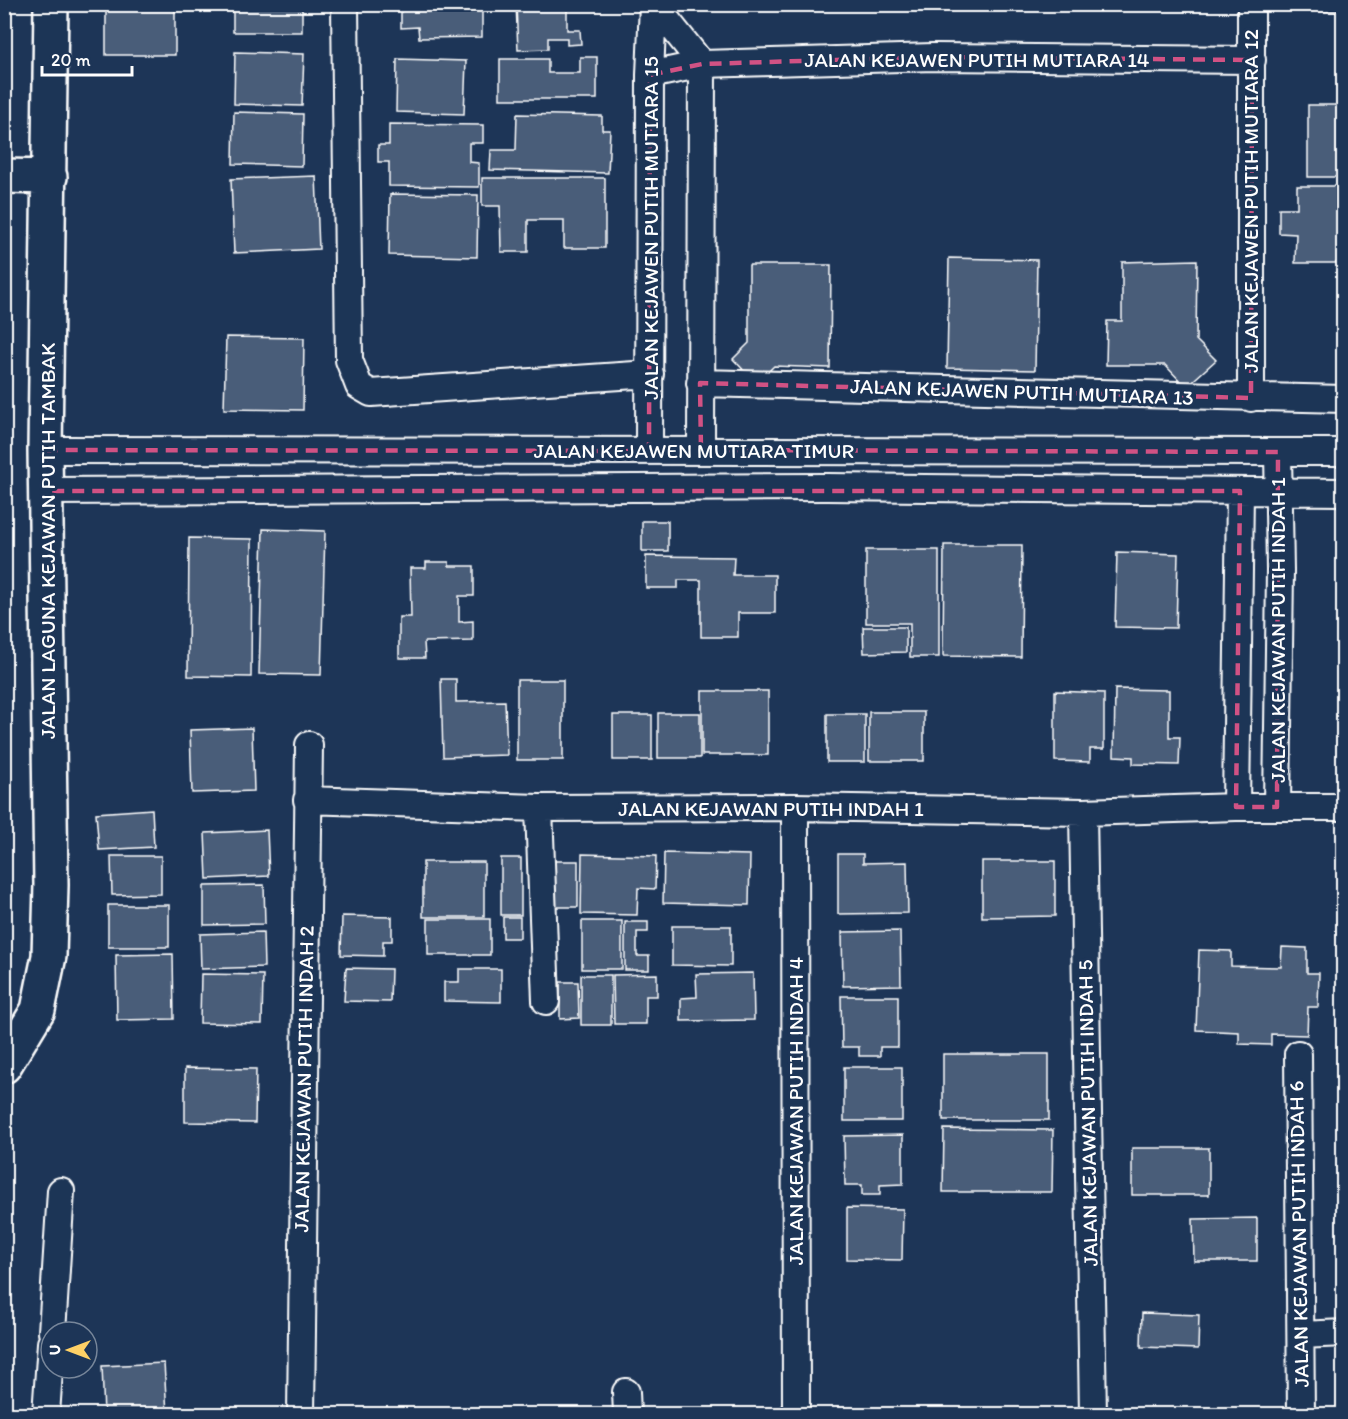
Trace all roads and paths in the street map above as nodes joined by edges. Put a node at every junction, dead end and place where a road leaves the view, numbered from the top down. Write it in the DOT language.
graph roads {
  1 [pos="51,4"];
  2 [pos="345,4"];
  3 [pos="654,4"];
  4 [pos="1251,4"];
  5 [pos="1252,60"];
  6 [pos="702,64"];
  7 [pos="650,75"];
  8 [pos="4,176"];
  9 [pos="50,177"];
  10 [pos="650,374"];
  11 [pos="700,383"];
  12 [pos="1251,398"];
  13 [pos="1344,399"];
  14 [pos="45,450"];
  15 [pos="701,450"];
  16 [pos="649,451"];
  17 [pos="1278,452"];
  18 [pos="1344,452"];
  19 [pos="46,490"];
  20 [pos="1240,490"];
  21 [pos="1279,492"];
  22 [pos="1344,492"];
  23 [pos="309,745"];
  24 [pos="307,800"];
  25 [pos="795,807"];
  26 [pos="1236,807"];
  27 [pos="1277,807"];
  28 [pos="1344,807"];
  29 [pos="538,808"];
  30 [pos="1083,812"];
  31 [pos="546,1002"];
  32 [pos="1298,1054"];
  33 [pos="4,1066"];
  34 [pos="61,1191"];
  35 [pos="53,1320"];
  36 [pos="1344,1334"];
  37 [pos="1300,1335"];
  38 [pos="48,1380"];
  39 [pos="46,1414"];
  40 [pos="301,1414"];
  41 [pos="796,1414"];
  42 [pos="1093,1414"];
  43 [pos="1301,1414"];
  1 -- 9 [label="street, JALAN LAGUNA KEJAWAN PUTIH TAMBAK"];
  2 -- 10 [label="street"];
  3 -- 6 [label="street"];
  3 -- 7 [label="street, JALAN KEJAWEN PUTIH MUTIARA 15"];
  4 -- 5 [label="street, JALAN KEJAWEN PUTIH MUTIARA 12"];
  5 -- 6 [label="street, JALAN KEJAWEN PUTIH MUTIARA 14"];
  5 -- 12 [label="street, JALAN KEJAWEN PUTIH MUTIARA 12"];
  6 -- 7 [label="street, JALAN KEJAWEN PUTIH MUTIARA 14"];
  6 -- 11 [label="street"];
  7 -- 10 [label="street, JALAN KEJAWEN PUTIH MUTIARA 15"];
  8 -- 9 [label="street"];
  9 -- 14 [label="street, JALAN LAGUNA KEJAWAN PUTIH TAMBAK"];
  10 -- 16 [label="street, JALAN KEJAWEN PUTIH MUTIARA 15"];
  11 -- 12 [label="street, JALAN KEJAWEN PUTIH MUTIARA 13"];
  11 -- 15 [label="street"];
  12 -- 13 [label="street, JALAN KEJAWEN PUTIH MUTIARA 13"];
  14 -- 16 [label="street, JALAN KEJAWEN MUTIARA TIMUR"];
  14 -- 19 [label="street, JALAN LAGUNA KEJAWAN PUTIH TAMBAK"];
  15 -- 16 [label="street, JALAN KEJAWEN MUTIARA TIMUR"];
  15 -- 17 [label="street, JALAN KEJAWEN MUTIARA TIMUR"];
  17 -- 18 [label="street, JALAN KEJAWEN MUTIARA TIMUR"];
  17 -- 21 [label="street, JALAN KEJAWAN PUTIH INDAH 1"];
  19 -- 20 [label="street, JALAN KEJAWEN MUTIARA TIMUR"];
  19 -- 33 [label="street, JALAN LAGUNA KEJAWAN PUTIH TAMBAK"];
  20 -- 21 [label="street, JALAN KEJAWEN MUTIARA TIMUR"];
  20 -- 26 [label="street, JALAN KEJAWAN PUTIH INDAH 1"];
  21 -- 22 [label="street, JALAN KEJAWEN MUTIARA TIMUR"];
  21 -- 27 [label="street, JALAN KEJAWAN PUTIH INDAH 1"];
  23 -- 24 [label="street, JALAN KEJAWAN PUTIH INDAH 2"];
  24 -- 29 [label="street, JALAN KEJAWAN PUTIH INDAH 1"];
  24 -- 40 [label="street, JALAN KEJAWAN PUTIH INDAH 2"];
  25 -- 29 [label="street, JALAN KEJAWAN PUTIH INDAH 1"];
  25 -- 30 [label="street, JALAN KEJAWAN PUTIH INDAH 1"];
  25 -- 41 [label="street, JALAN KEJAWAN PUTIH INDAH 4"];
  26 -- 27 [label="street, JALAN KEJAWAN PUTIH INDAH 1"];
  26 -- 30 [label="street, JALAN KEJAWAN PUTIH INDAH 1"];
  27 -- 28 [label="street, JALAN KEJAWAN PUTIH INDAH 1"];
  29 -- 31 [label="street"];
  30 -- 42 [label="street, JALAN KEJAWAN PUTIH INDAH 5"];
  32 -- 37 [label="street, JALAN KEJAWAN PUTIH INDAH 6"];
  34 -- 35 [label="street"];
  36 -- 37 [label="street"];
  37 -- 43 [label="street, JALAN KEJAWAN PUTIH INDAH 6"];
  38 -- 39 [label="street"];
}
